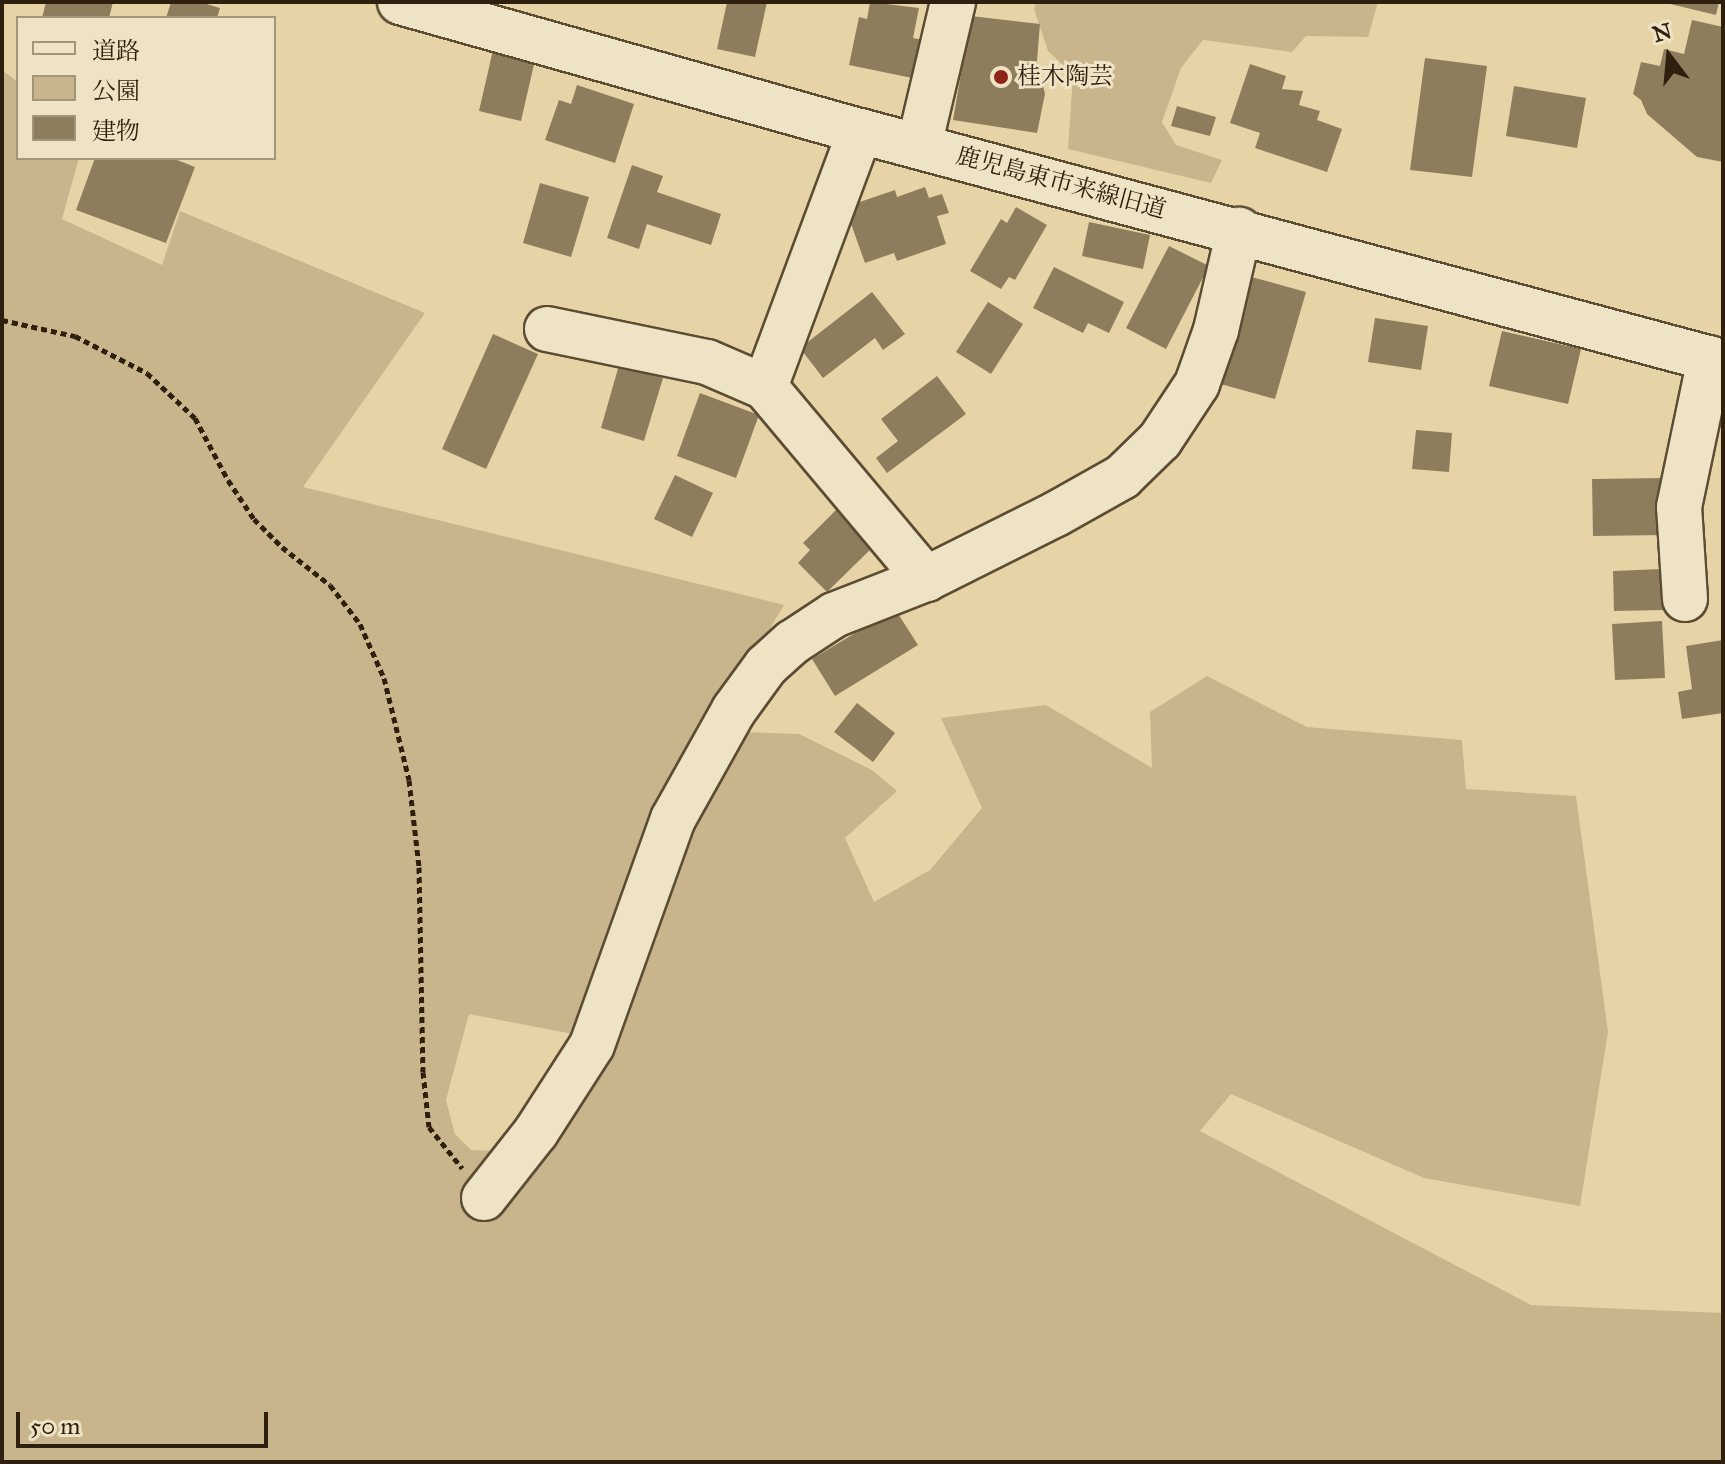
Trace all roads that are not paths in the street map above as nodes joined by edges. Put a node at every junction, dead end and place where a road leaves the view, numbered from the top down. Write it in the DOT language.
graph roads {
  1 [pos="400,2"];
  2 [pos="953,2"];
  3 [pos="860,131"];
  4 [pos="919,146"];
  5 [pos="1239,230"];
  6 [pos="547,329"];
  7 [pos="1716,360"];
  8 [pos="765,387"];
  9 [pos="926,579"];
  10 [pos="1685,599"];
  11 [pos="484,1198"];
  1 -- 3 [label="street, 鹿児島東市来線旧道"];
  2 -- 4 [label="street"];
  3 -- 4 [label="street, 鹿児島東市来線旧道"];
  3 -- 8 [label="street"];
  4 -- 5 [label="street, 鹿児島東市来線旧道"];
  5 -- 7 [label="street, 鹿児島東市来線旧道"];
  5 -- 9 [label="street"];
  6 -- 8 [label="street"];
  7 -- 10 [label="street"];
  8 -- 9 [label="street"];
  9 -- 11 [label="street"];
}
